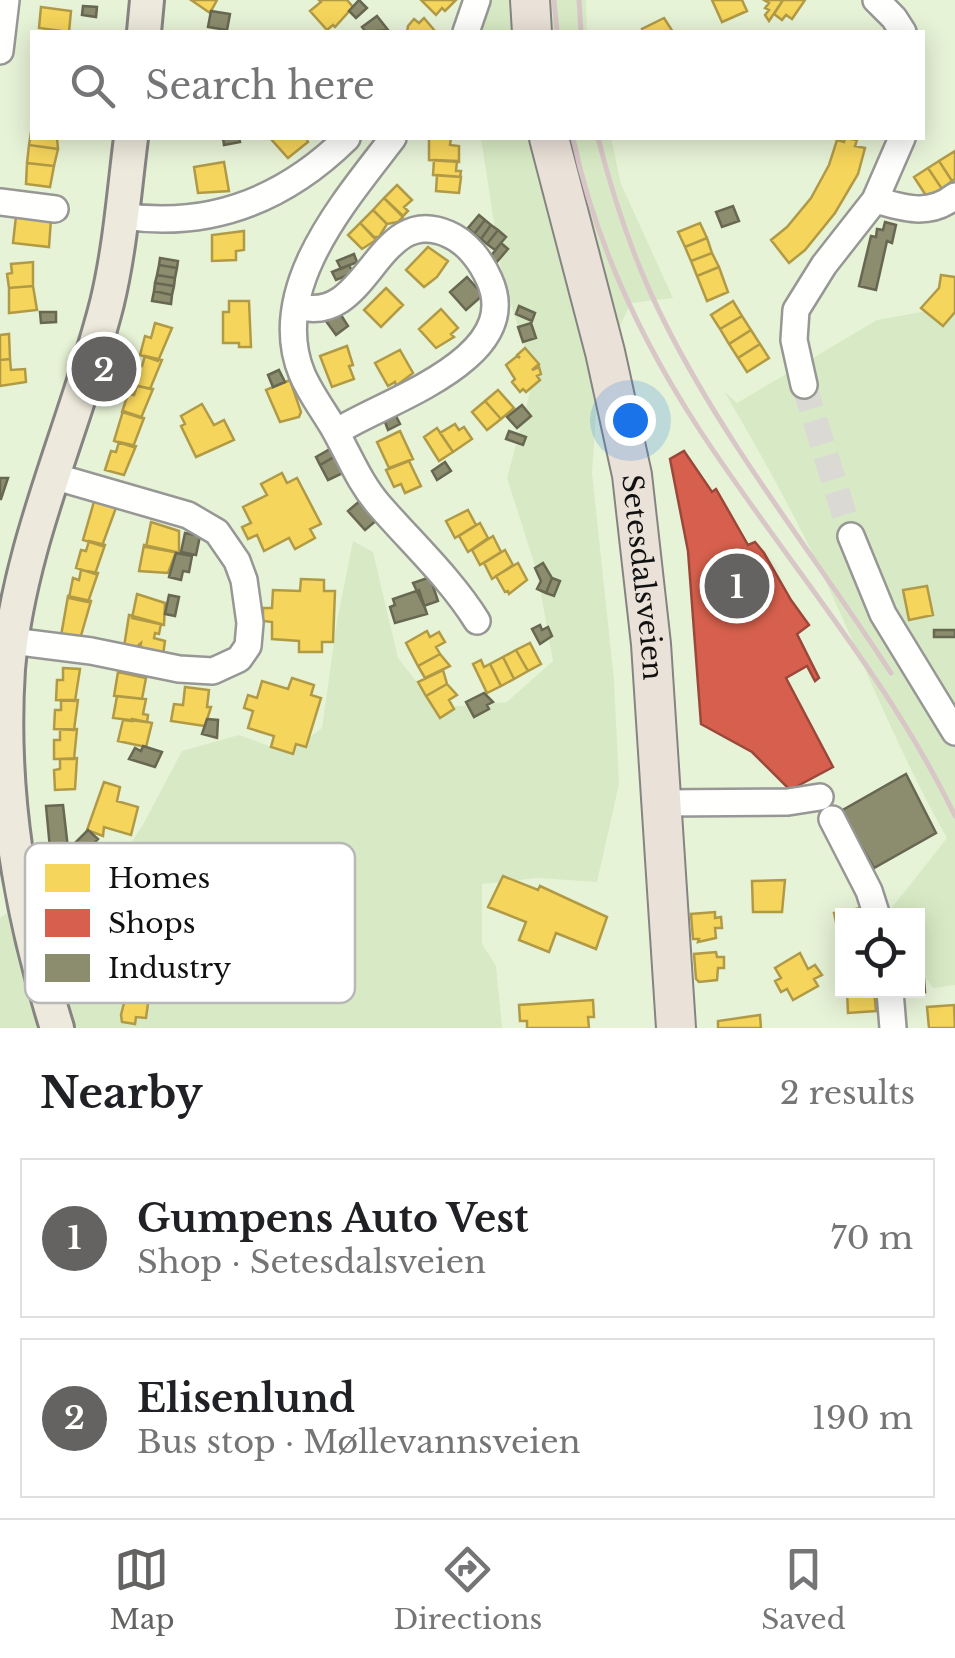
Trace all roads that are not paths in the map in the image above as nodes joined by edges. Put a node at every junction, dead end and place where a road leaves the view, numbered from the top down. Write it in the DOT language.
graph roads {
  1 [pos="6,0"];
  2 [pos="148,0"];
  3 [pos="478,0"];
  4 [pos="530,0"];
  5 [pos="876,0"];
  6 [pos="144,30"];
  7 [pos="466,30"];
  8 [pos="532,30"];
  9 [pos="902,30"];
  10 [pos="0,50"];
  11 [pos="131,140"];
  12 [pos="344,140"];
  13 [pos="392,140"];
  14 [pos="549,140"];
  15 [pos="901,140"];
  16 [pos="955,196"];
  17 [pos="876,200"];
  18 [pos="0,202"];
  19 [pos="54,209"];
  20 [pos="122,216"];
  21 [pos="297,306"];
  22 [pos="804,385"];
  23 [pos="336,432"];
  24 [pos="53,476"];
  25 [pos="851,536"];
  26 [pos="477,622"];
  27 [pos="12,641"];
  28 [pos="955,732"];
  29 [pos="662,803"];
  30 [pos="875,908"];
  31 [pos="25,918"];
  32 [pos="891,998"];
  33 [pos="50,1003"];
  34 [pos="57,1028"];
  35 [pos="676,1028"];
  36 [pos="894,1028"];
  1 -- 10 [label="street"];
  2 -- 6 [label="main road"];
  3 -- 7 [label="street"];
  4 -- 8 [label="highway"];
  5 -- 9 [label="street"];
  11 -- 20 [label="main road"];
  12 -- 20 [label="street"];
  13 -- 21 [label="street"];
  14 -- 29 [label="highway, Setesdalsveien"];
  15 -- 17 [label="street"];
  16 -- 17 [label="street"];
  17 -- 22 [label="street"];
  18 -- 19 [label="street"];
  20 -- 24 [label="main road"];
  21 -- 23 [label="street"];
  21 -- 23 [label="street"];
  23 -- 26 [label="street"];
  24 -- 27 [label="main road"];
  24 -- 27 [label="street"];
  25 -- 28 [label="street"];
  27 -- 31 [label="main road"];
  29 -- 30 [label="street"];
  29 -- 35 [label="highway, Setesdalsveien"];
  32 -- 36 [label="street"];
  33 -- 34 [label="main road"];
}
